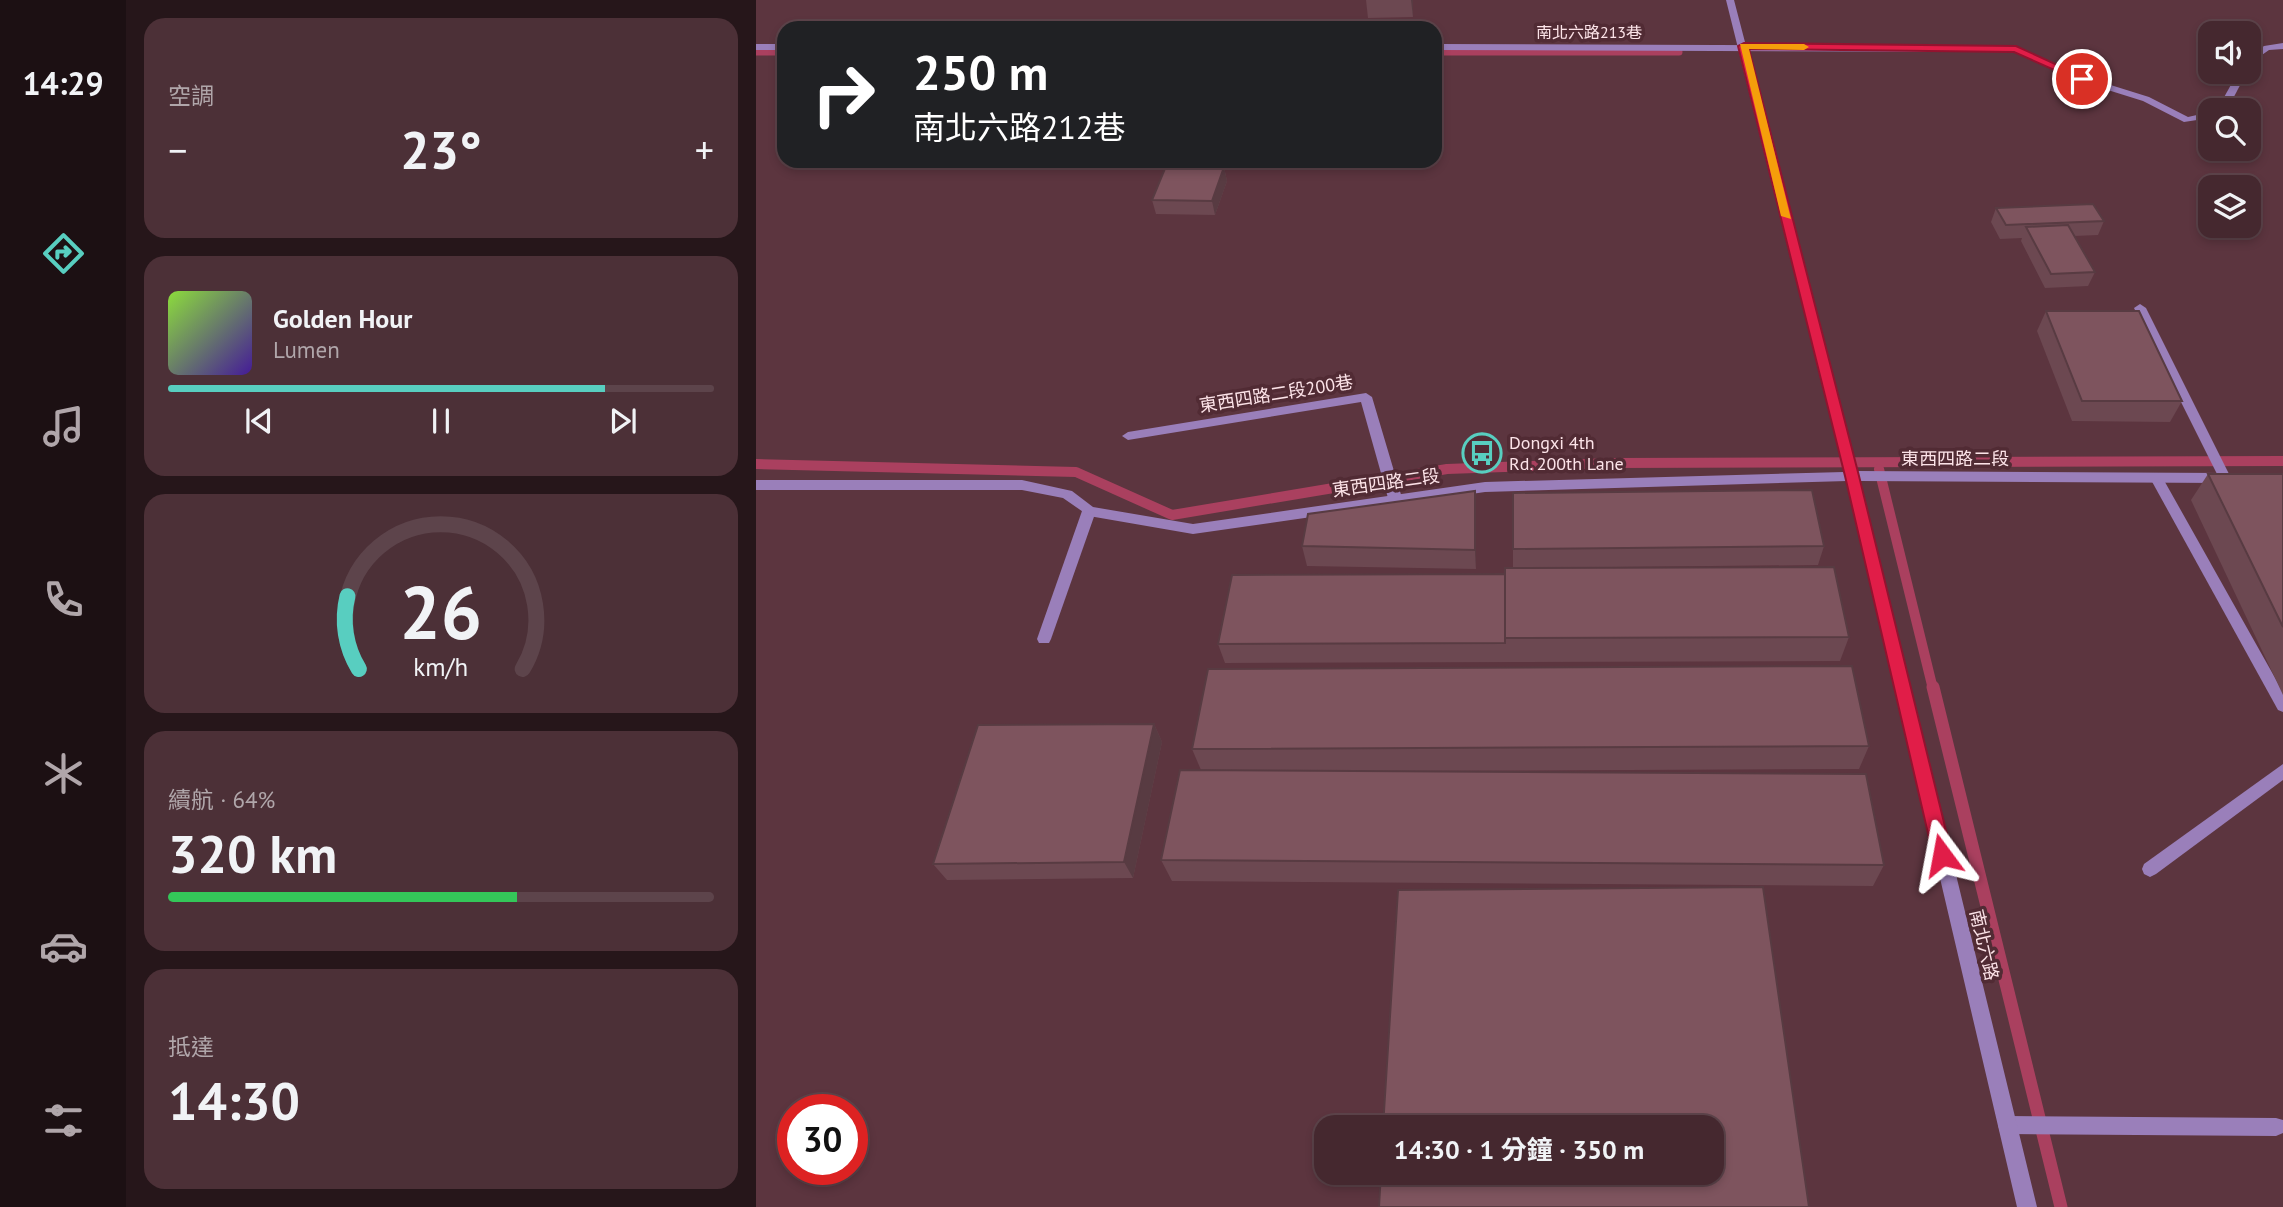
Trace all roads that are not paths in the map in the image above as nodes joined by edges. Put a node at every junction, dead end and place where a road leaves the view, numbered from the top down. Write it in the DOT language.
graph roads {
  1 [pos="1730,0"];
  2 [pos="1744,46"];
  3 [pos="2283,46"];
  4 [pos="756,47"];
  5 [pos="777,47"];
  6 [pos="1442,47"];
  7 [pos="2261,52"];
  8 [pos="2198,118"];
  9 [pos="2140,308"];
  10 [pos="1129,436"];
  11 [pos="1852,476"];
  12 [pos="2156,478"];
  13 [pos="756,485"];
  14 [pos="1395,498"];
  15 [pos="1089,510"];
  16 [pos="1044,639"];
  17 [pos="2283,706"];
  18 [pos="2283,771"];
  19 [pos="2150,869"];
  20 [pos="2007,1125"];
  21 [pos="2276,1127"];
  22 [pos="2026,1207"];
  1 -- 2 [label="street, 南北六路"];
  2 -- 6 [label="street, 南北六路213巷"];
  2 -- 8 [label="street, 南北六路213巷"];
  2 -- 11 [label="street, 南北六路"];
  3 -- 7 [label="street"];
  4 -- 5 [label="street"];
  9 -- 12 [label="street, 東西四路二段"];
  10 -- 14 [label="street, 東西四路二段200巷"];
  11 -- 12 [label="street, 東西四路二段"];
  11 -- 14 [label="street, 東西四路二段"];
  11 -- 20 [label="street, 南北六路"];
  12 -- 17 [label="street"];
  13 -- 15 [label="street, 東西四路二段"];
  14 -- 15 [label="street, 東西四路二段"];
  15 -- 16 [label="street"];
  18 -- 19 [label="street"];
  20 -- 21 [label="street"];
  20 -- 22 [label="street, 南北六路"];
}
